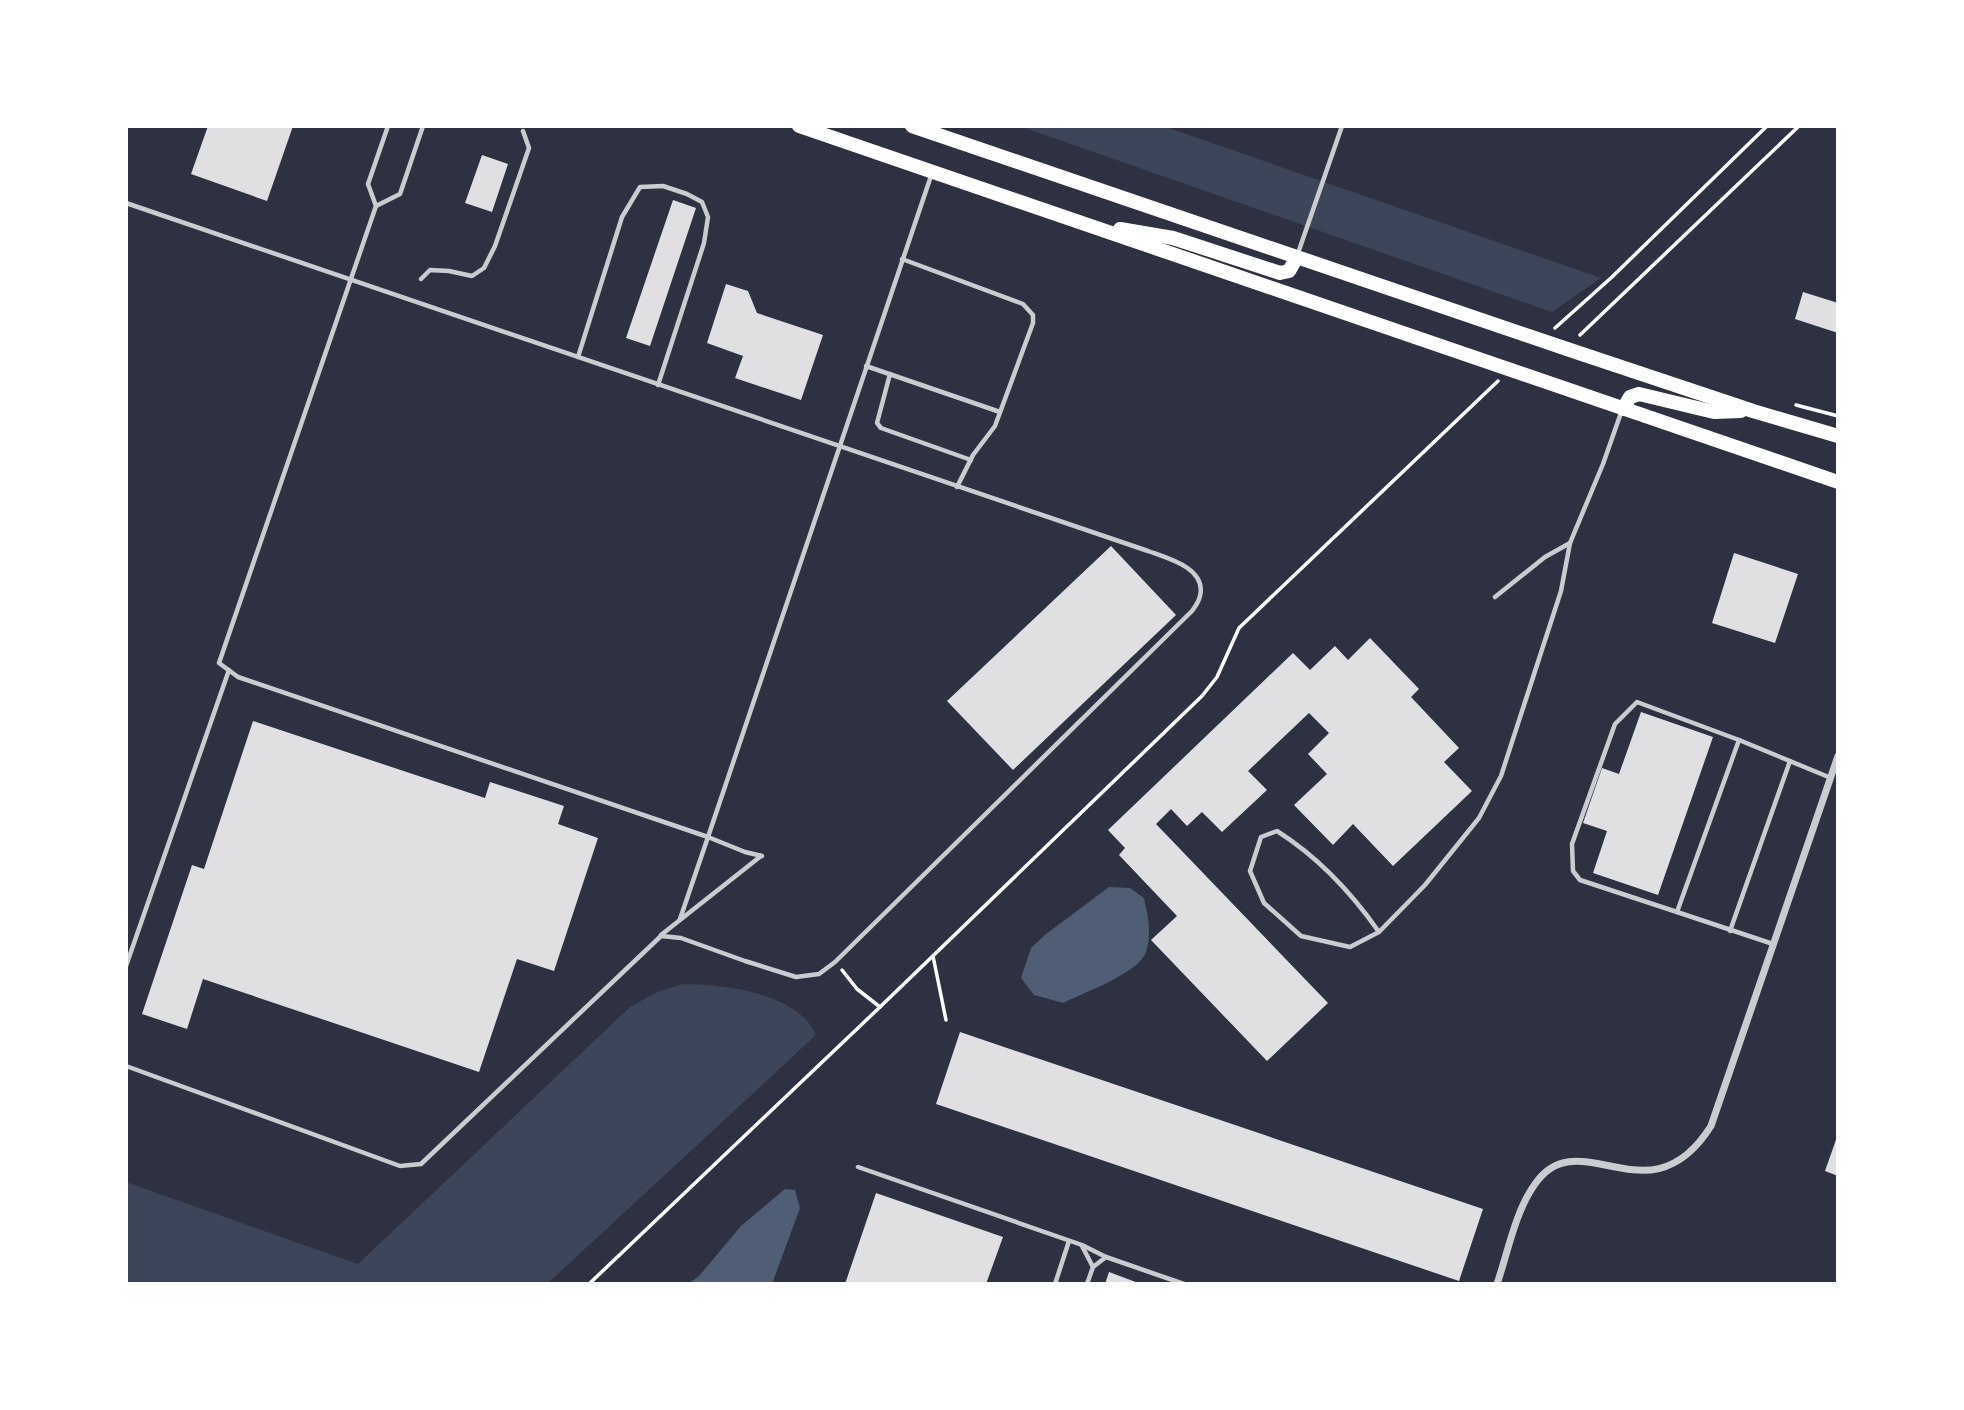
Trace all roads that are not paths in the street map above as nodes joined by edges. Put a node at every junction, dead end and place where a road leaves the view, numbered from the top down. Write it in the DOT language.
graph roads {
  1 [pos="388,126"];
  2 [pos="423,126"];
  3 [pos="799,126"];
  4 [pos="912,126"];
  5 [pos="1342,126"];
  6 [pos="523,131"];
  7 [pos="932,172"];
  8 [pos="126,204"];
  9 [pos="376,206"];
  10 [pos="1078,222"];
  11 [pos="1297,257"];
  12 [pos="902,260"];
  13 [pos="421,279"];
  14 [pos="350,280"];
  15 [pos="578,358"];
  16 [pos="866,366"];
  17 [pos="890,374"];
  18 [pos="658,385"];
  19 [pos="1623,409"];
  20 [pos="1753,411"];
  21 [pos="1000,412"];
  22 [pos="1838,436"];
  23 [pos="838,446"];
  24 [pos="971,460"];
  25 [pos="1838,482"];
  26 [pos="957,487"];
  27 [pos="1570,544"];
  28 [pos="1495,597"];
  29 [pos="229,670"];
  30 [pos="1739,740"];
  31 [pos="1790,761"];
  32 [pos="1837,761"];
  33 [pos="1830,778"];
  34 [pos="708,837"];
  35 [pos="1677,912"];
  36 [pos="680,919"];
  37 [pos="1730,931"];
  38 [pos="1379,932"];
  39 [pos="661,936"];
  40 [pos="1773,944"];
  41 [pos="126,966"];
  42 [pos="126,1066"];
  43 [pos="858,1167"];
  44 [pos="1069,1241"];
  45 [pos="1082,1245"];
  46 [pos="1106,1257"];
  47 [pos="1093,1267"];
  48 [pos="1055,1284"];
  49 [pos="1087,1284"];
  50 [pos="1184,1284"];
  51 [pos="1497,1284"];
  1 -- 9 [label="lane"];
  2 -- 9 [label="lane"];
  3 -- 7 [label="main road"];
  4 -- 11 [label="main road"];
  5 -- 11 [label="lane"];
  6 -- 13 [label="lane"];
  7 -- 10 [label="main road"];
  7 -- 12 [label="lane"];
  8 -- 14 [label="lane"];
  9 -- 14 [label="lane"];
  10 -- 11 [label="main road"];
  10 -- 19 [label="main road"];
  11 -- 20 [label="main road"];
  12 -- 16 [label="lane"];
  12 -- 21 [label="lane"];
  14 -- 15 [label="lane"];
  14 -- 29 [label="lane"];
  15 -- 18 [label="lane"];
  15 -- 18 [label="lane"];
  16 -- 17 [label="lane"];
  16 -- 23 [label="lane"];
  17 -- 21 [label="lane"];
  17 -- 24 [label="lane"];
  18 -- 23 [label="lane"];
  19 -- 20 [label="main road"];
  19 -- 25 [label="main road"];
  19 -- 27 [label="lane"];
  20 -- 22 [label="main road"];
  21 -- 24 [label="lane"];
  23 -- 26 [label="lane"];
  23 -- 34 [label="lane"];
  24 -- 26 [label="lane"];
  26 -- 39 [label="lane"];
  27 -- 28 [label="lane"];
  27 -- 38 [label="lane"];
  29 -- 34 [label="lane"];
  29 -- 41 [label="lane"];
  30 -- 31 [label="lane"];
  30 -- 35 [label="lane"];
  30 -- 35 [label="lane"];
  31 -- 33 [label="lane"];
  31 -- 37 [label="lane"];
  32 -- 33 [label="street"];
  33 -- 40 [label="street"];
  34 -- 36 [label="lane"];
  34 -- 36 [label="lane"];
  35 -- 37 [label="lane"];
  36 -- 39 [label="lane"];
  37 -- 40 [label="lane"];
  38 -- 38 [label="lane"];
  39 -- 42 [label="lane"];
  40 -- 51 [label="street"];
  43 -- 44 [label="lane"];
  44 -- 45 [label="lane"];
  44 -- 48 [label="lane"];
  45 -- 46 [label="lane"];
  45 -- 47 [label="lane"];
  46 -- 47 [label="lane"];
  46 -- 50 [label="lane"];
  47 -- 49 [label="lane"];
}
